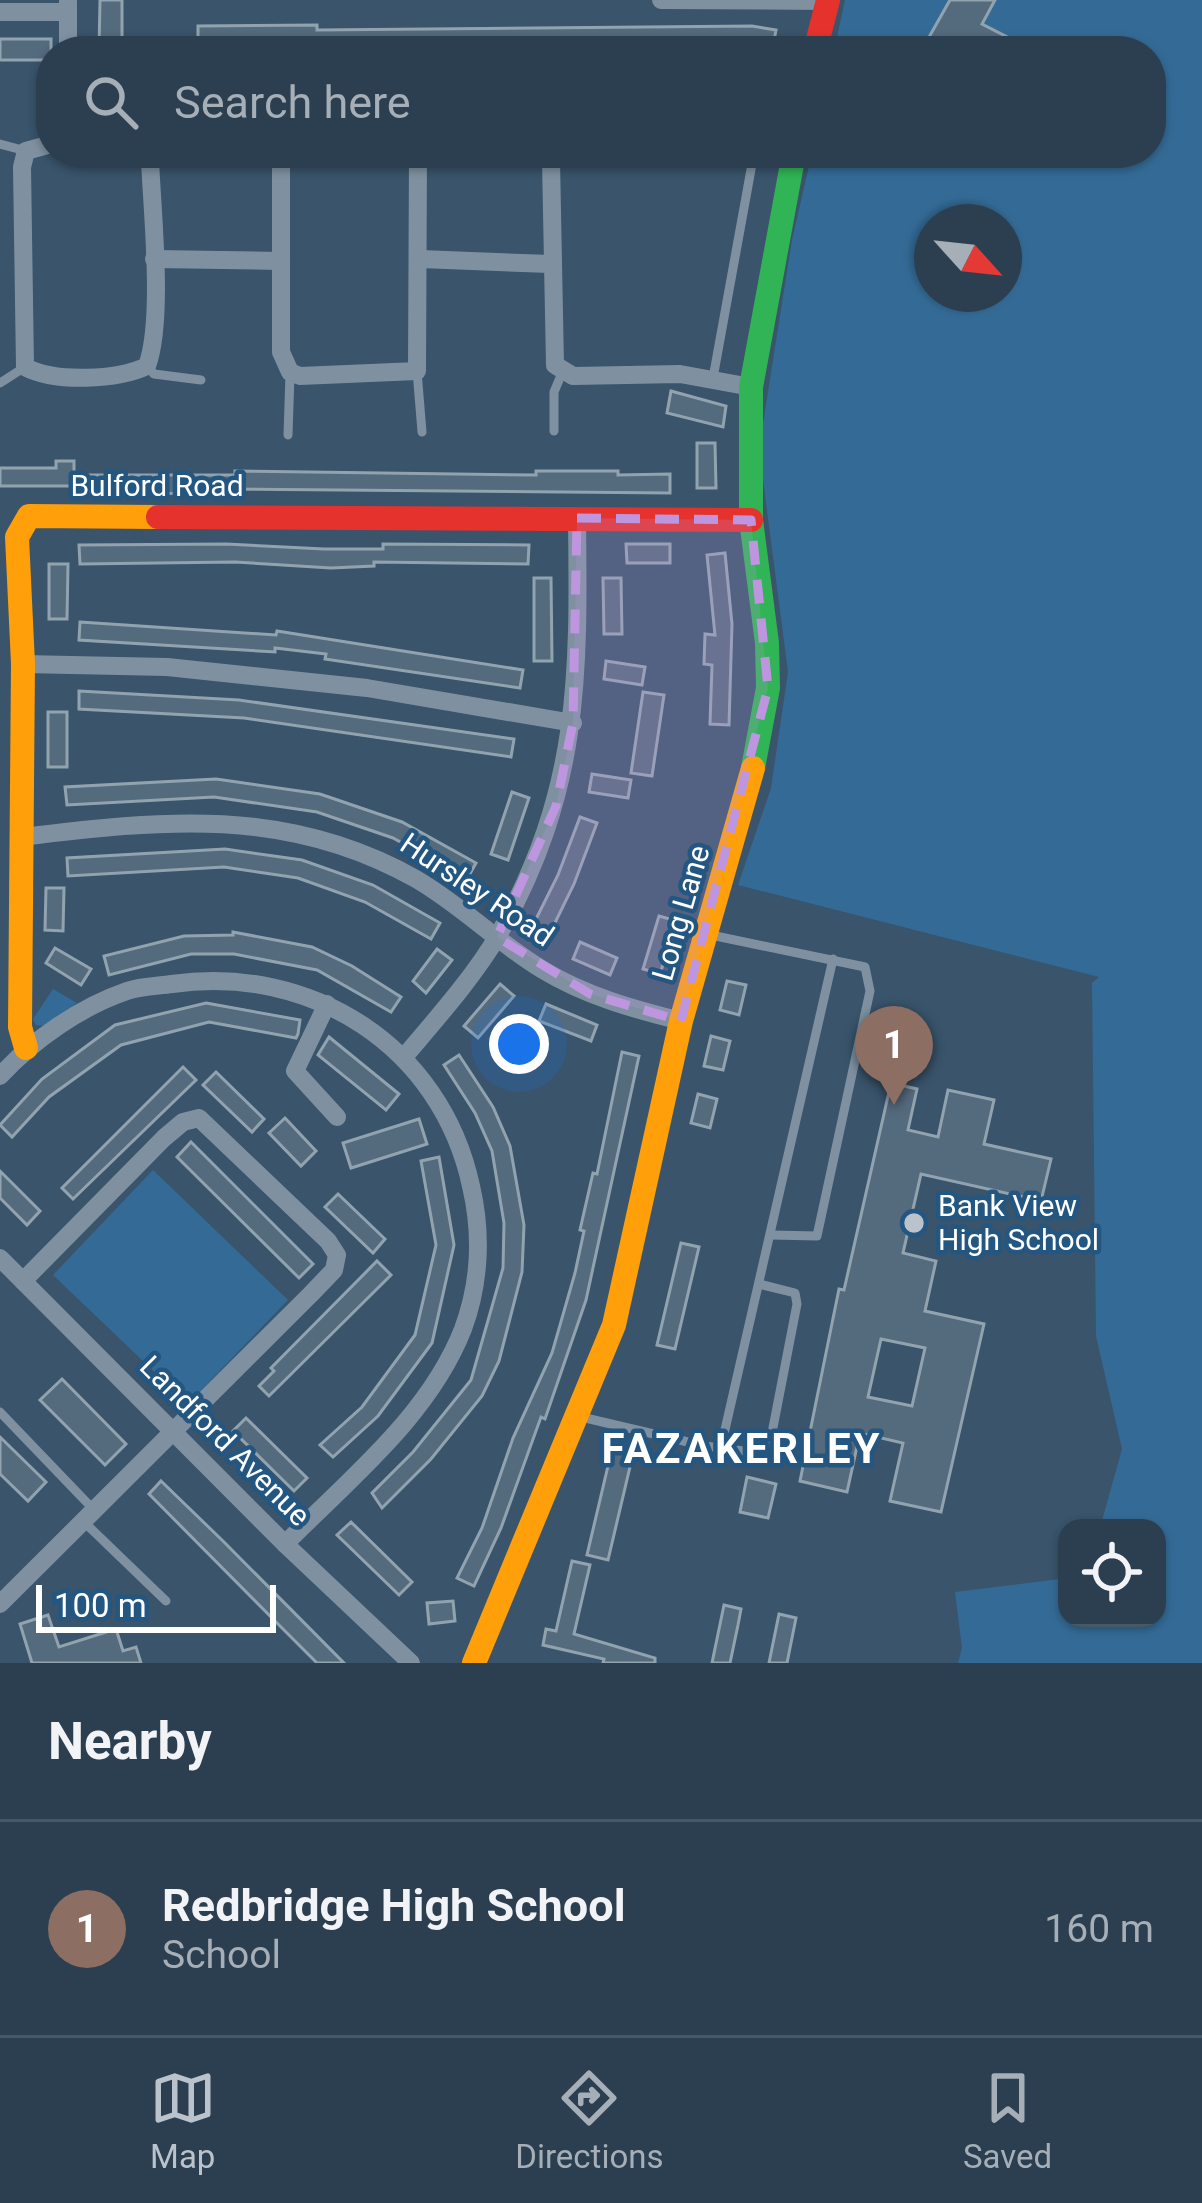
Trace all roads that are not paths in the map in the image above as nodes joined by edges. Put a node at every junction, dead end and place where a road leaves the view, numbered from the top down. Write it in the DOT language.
graph roads {
  1 [pos="661,0"];
  2 [pos="828,1"];
  3 [pos="67,6"];
  4 [pos="0,12"];
  5 [pos="68,36"];
  6 [pos="819,36"];
  7 [pos="0,144"];
  8 [pos="36,148"];
  9 [pos="26,151"];
  10 [pos="150,168"];
  11 [pos="281,168"];
  12 [pos="418,168"];
  13 [pos="551,168"];
  14 [pos="751,168"];
  15 [pos="784,168"];
  16 [pos="154,259"];
  17 [pos="420,259"];
  18 [pos="280,261"];
  19 [pos="550,264"];
  20 [pos="147,366"];
  21 [pos="25,367"];
  22 [pos="418,371"];
  23 [pos="290,372"];
  24 [pos="562,373"];
  25 [pos="201,380"];
  26 [pos="713,380"];
  27 [pos="0,383"];
  28 [pos="751,387"];
  29 [pos="554,431"];
  30 [pos="422,432"];
  31 [pos="288,434"];
  32 [pos="577,518"];
  33 [pos="751,520"];
  34 [pos="23,664"];
  35 [pos="573,723"];
  36 [pos="21,838"];
  37 [pos="706,934"];
  38 [pos="497,937"];
  39 [pos="833,959"];
  40 [pos="327,1004"];
  41 [pos="681,1021"];
  42 [pos="26,1048"];
  43 [pos="404,1058"];
  44 [pos="0,1076"];
  45 [pos="337,1117"];
  46 [pos="771,1235"];
  47 [pos="0,1258"];
  48 [pos="23,1281"];
  49 [pos="759,1284"];
  50 [pos="0,1412"];
  51 [pos="574,1415"];
  52 [pos="174,1431"];
  53 [pos="721,1447"];
  54 [pos="88,1516"];
  55 [pos="285,1544"];
  56 [pos="166,1601"];
  57 [pos="0,1604"];
  58 [pos="484,1656"];
  59 [pos="411,1663"];
  1 -- 2 [label="street"];
  2 -- 6 [label="street"];
  3 -- 4 [label="street"];
  3 -- 5 [label="street"];
  7 -- 9 [label="lane"];
  8 -- 9 [label="street"];
  9 -- 21 [label="street"];
  10 -- 16 [label="street"];
  11 -- 18 [label="street"];
  12 -- 17 [label="street"];
  13 -- 19 [label="street"];
  14 -- 26 [label="lane"];
  15 -- 28 [label="street, Long Lane"];
  16 -- 18 [label="street"];
  16 -- 20 [label="street"];
  17 -- 19 [label="street"];
  17 -- 22 [label="street"];
  18 -- 23 [label="street"];
  19 -- 24 [label="street"];
  20 -- 21 [label="street"];
  20 -- 25 [label="lane"];
  21 -- 27 [label="lane"];
  22 -- 23 [label="street"];
  22 -- 30 [label="lane"];
  23 -- 31 [label="lane"];
  24 -- 26 [label="street"];
  24 -- 29 [label="lane"];
  26 -- 28 [label="street"];
  28 -- 33 [label="street, Long Lane"];
  32 -- 33 [label="street, Bulford Road"];
  32 -- 34 [label="street, Bulford Road"];
  32 -- 35 [label="street"];
  33 -- 37 [label="street, Long Lane"];
  34 -- 35 [label="street"];
  34 -- 36 [label="street, Bulford Road"];
  35 -- 38 [label="street"];
  36 -- 38 [label="street, Hursley Road"];
  36 -- 42 [label="street, Bulford Road"];
  37 -- 39 [label="lane"];
  37 -- 41 [label="street, Long Lane"];
  38 -- 41 [label="street, Hursley Road"];
  38 -- 43 [label="street"];
  39 -- 46 [label="lane"];
  39 -- 46 [label="lane"];
  40 -- 42 [label="street"];
  40 -- 43 [label="street"];
  40 -- 45 [label="street"];
  41 -- 51 [label="street, Long Lane"];
  42 -- 44 [label="street"];
  43 -- 55 [label="street"];
  46 -- 49 [label="lane"];
  47 -- 48 [label="street, Landford Avenue"];
  48 -- 52 [label="street, Landford Avenue"];
  48 -- 52 [label="street"];
  49 -- 53 [label="lane"];
  49 -- 53 [label="lane"];
  50 -- 54 [label="lane"];
  51 -- 53 [label="lane"];
  51 -- 58 [label="street, Long Lane"];
  52 -- 54 [label="street"];
  52 -- 55 [label="street, Landford Avenue"];
  54 -- 56 [label="lane"];
  54 -- 57 [label="street"];
  55 -- 59 [label="street, Landford Avenue"];
}
